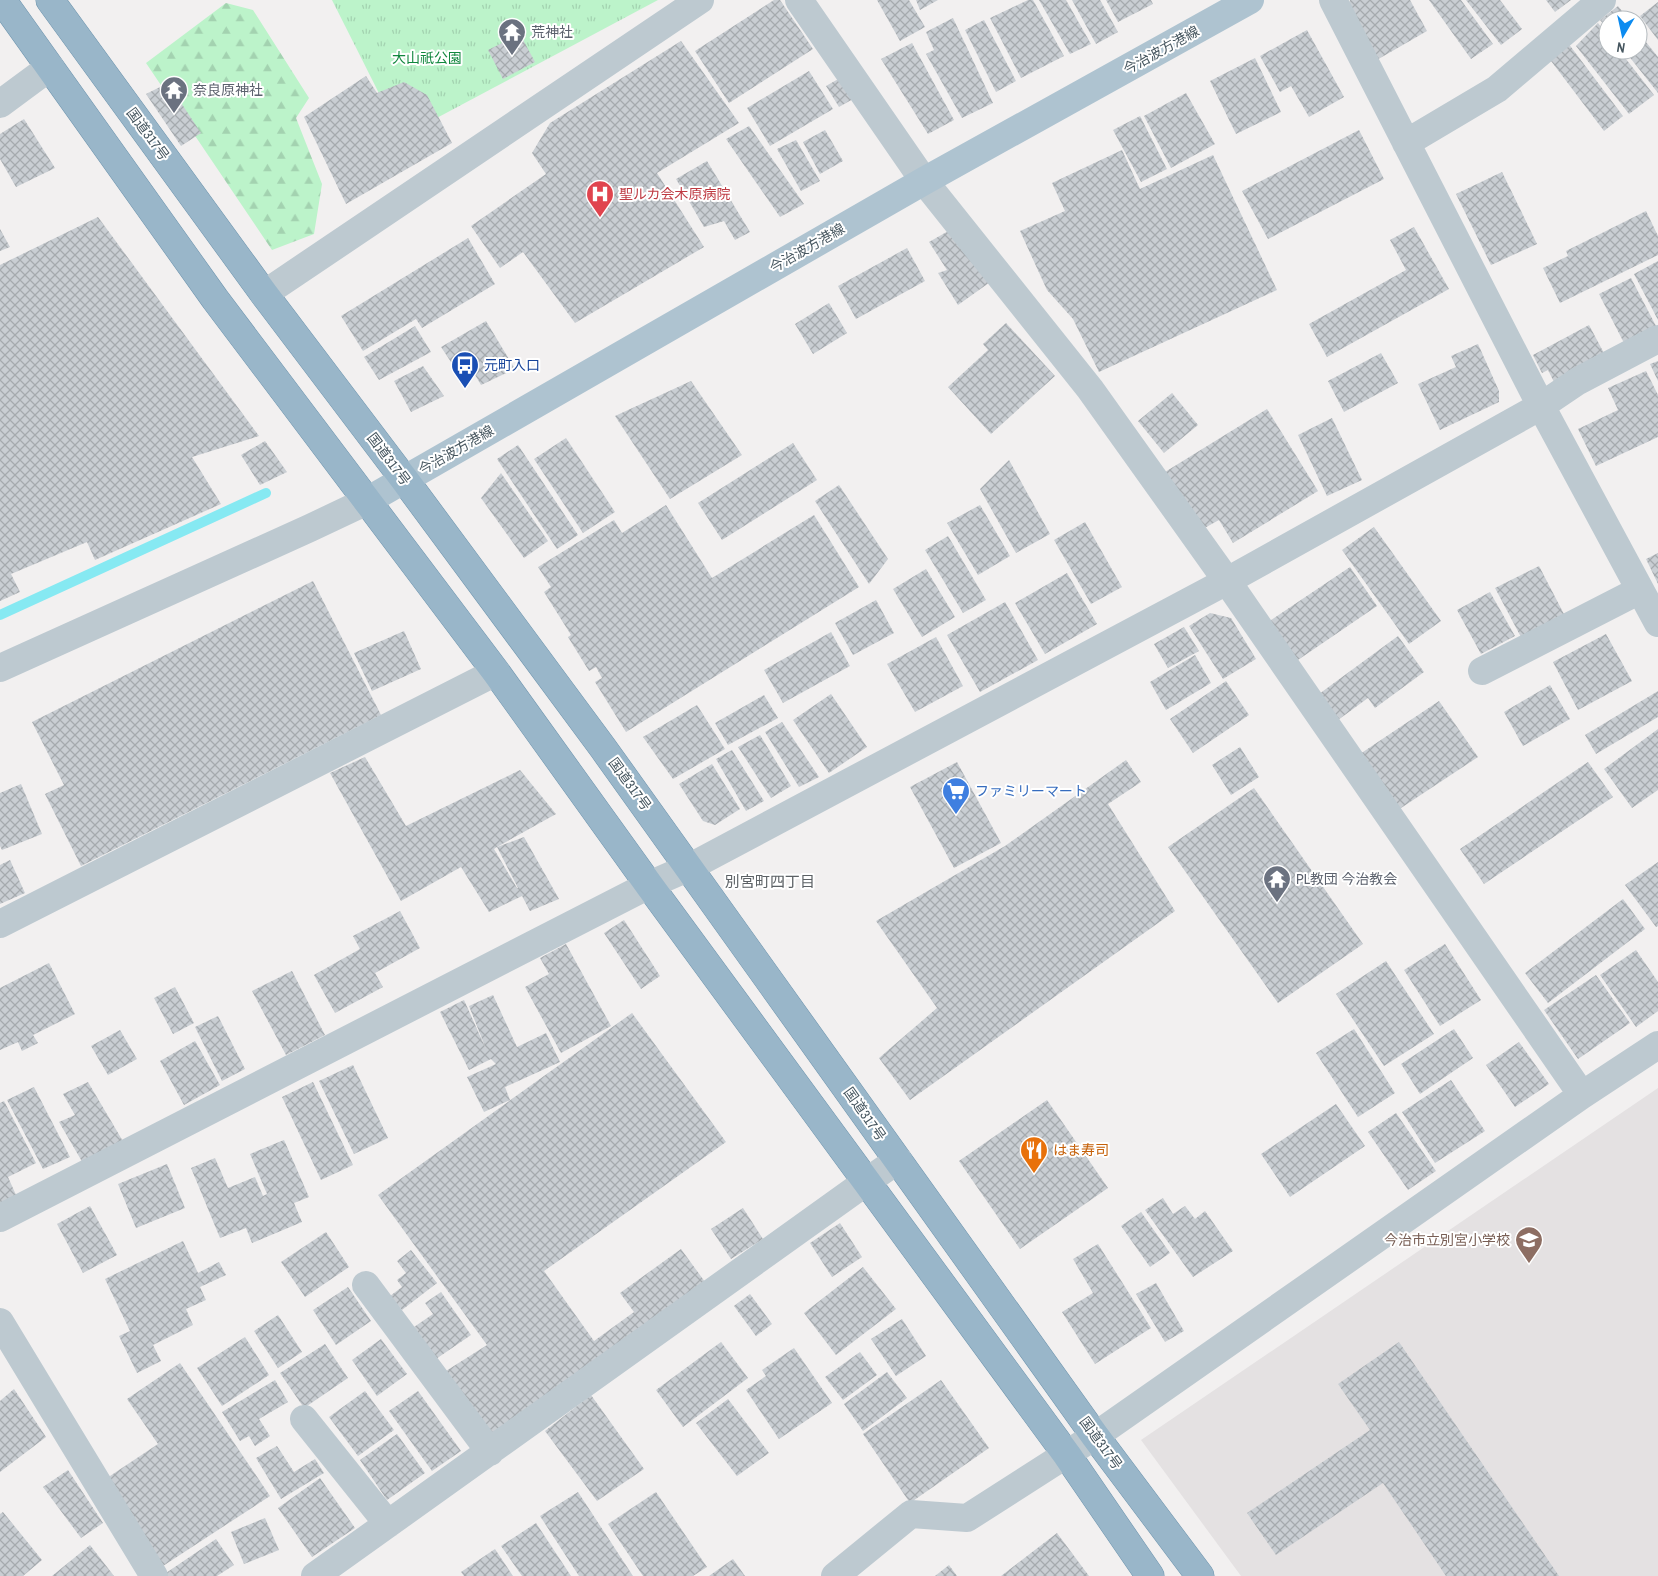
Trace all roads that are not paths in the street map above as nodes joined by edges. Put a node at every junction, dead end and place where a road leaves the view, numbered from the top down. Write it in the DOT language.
graph roads {
  1 [pos="2,0"];
  2 [pos="50,0"];
  3 [pos="700,0"];
  4 [pos="799,0"];
  5 [pos="1250,0"];
  6 [pos="1333,0"];
  7 [pos="1602,0"];
  8 [pos="50,67"];
  9 [pos="0,104"];
  10 [pos="1406,143"];
  11 [pos="924,181"];
  12 [pos="264,294"];
  13 [pos="1658,339"];
  14 [pos="1541,406"];
  15 [pos="404,480"];
  16 [pos="368,501"];
  17 [pos="1227,581"];
  18 [pos="1640,590"];
  19 [pos="1658,624"];
  20 [pos="0,668"];
  21 [pos="1482,671"];
  22 [pos="496,672"];
  23 [pos="690,867"];
  24 [pos="649,885"];
  25 [pos="0,924"];
  26 [pos="1658,1045"];
  27 [pos="1582,1095"];
  28 [pos="898,1160"];
  29 [pos="866,1182"];
  30 [pos="0,1218"];
  31 [pos="366,1285"];
  32 [pos="0,1322"];
  33 [pos="304,1419"];
  34 [pos="1095,1436"];
  35 [pos="490,1452"];
  36 [pos="1067,1455"];
  37 [pos="388,1524"];
  38 [pos="154,1576"];
  39 [pos="315,1576"];
  40 [pos="835,1576"];
  41 [pos="1150,1576"];
  42 [pos="1200,1576"];
  1 -- 8 [label="highway"];
  2 -- 12 [label="highway, 国道317号"];
  3 -- 12 [label="street"];
  4 -- 11 [label="street"];
  5 -- 11 [label="main road, 今治波方港線"];
  6 -- 10 [label="street"];
  7 -- 10 [label="street"];
  8 -- 9 [label="street"];
  8 -- 16 [label="highway"];
  10 -- 14 [label="street"];
  11 -- 15 [label="main road, 今治波方港線"];
  11 -- 17 [label="street"];
  12 -- 15 [label="highway, 国道317号"];
  13 -- 14 [label="street"];
  14 -- 17 [label="street"];
  14 -- 18 [label="street"];
  15 -- 16 [label="main road, 今治波方港線"];
  15 -- 23 [label="highway, 国道317号"];
  16 -- 20 [label="street"];
  16 -- 22 [label="highway"];
  17 -- 23 [label="street"];
  17 -- 27 [label="street"];
  18 -- 19 [label="street"];
  18 -- 21 [label="street"];
  22 -- 24 [label="highway"];
  22 -- 25 [label="street"];
  23 -- 24 [label="street"];
  23 -- 28 [label="highway, 国道317号"];
  24 -- 29 [label="highway"];
  24 -- 30 [label="street"];
  26 -- 27 [label="street"];
  27 -- 34 [label="street"];
  28 -- 29 [label="street"];
  28 -- 34 [label="highway, 国道317号"];
  29 -- 35 [label="street"];
  29 -- 36 [label="highway"];
  31 -- 35 [label="street"];
  32 -- 38 [label="street"];
  33 -- 37 [label="street"];
  34 -- 36 [label="street"];
  34 -- 42 [label="highway, 国道317号"];
  35 -- 37 [label="street"];
  36 -- 40 [label="street"];
  36 -- 41 [label="highway"];
  37 -- 39 [label="street"];
}
